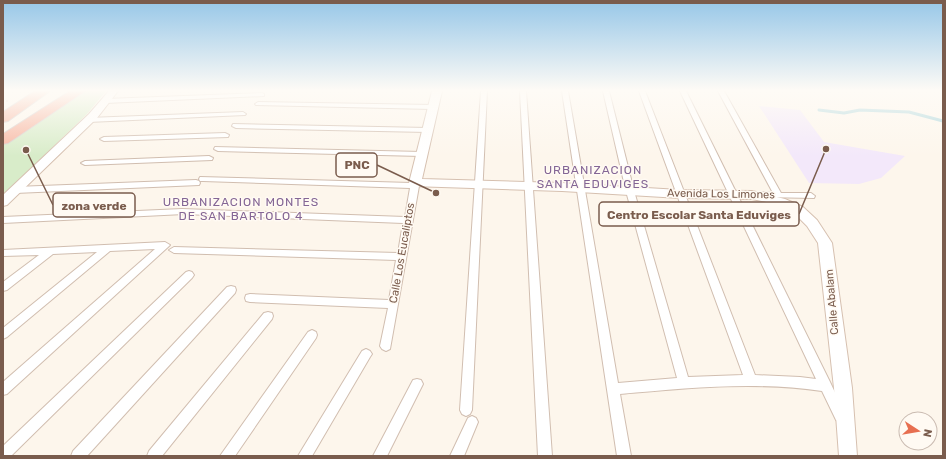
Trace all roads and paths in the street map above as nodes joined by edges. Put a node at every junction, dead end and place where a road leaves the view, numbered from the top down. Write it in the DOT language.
graph roads {
  1 [pos="11,112"];
  2 [pos="46,112"];
  3 [pos="95,112"];
  4 [pos="432,112"];
  5 [pos="483,112"];
  6 [pos="524,112"];
  7 [pos="569,112"];
  8 [pos="611,112"];
  9 [pos="650,112"];
  10 [pos="695,112"];
  11 [pos="733,112"];
  12 [pos="242,114"];
  13 [pos="3,118"];
  14 [pos="88,120"];
  15 [pos="236,126"];
  16 [pos="428,130"];
  17 [pos="225,135"];
  18 [pos="104,139"];
  19 [pos="3,140"];
  20 [pos="218,149"];
  21 [pos="422,154"];
  22 [pos="209,158"];
  23 [pos="85,163"];
  24 [pos="415,184"];
  25 [pos="479,184"];
  26 [pos="528,186"];
  27 [pos="582,188"];
  28 [pos="15,190"];
  29 [pos="630,191"];
  30 [pos="681,194"];
  31 [pos="742,195"];
  32 [pos="778,195"];
  33 [pos="811,196"];
  34 [pos="3,202"];
  35 [pos="3,220"];
  36 [pos="409,220"];
  37 [pos="109,247"];
  38 [pos="52,250"];
  39 [pos="174,250"];
  40 [pos="3,253"];
  41 [pos="402,257"];
  42 [pos="189,275"];
  43 [pos="3,287"];
  44 [pos="231,290"];
  45 [pos="250,298"];
  46 [pos="393,304"];
  47 [pos="268,316"];
  48 [pos="3,334"];
  49 [pos="312,336"];
  50 [pos="386,346"];
  51 [pos="366,354"];
  52 [pos="751,380"];
  53 [pos="684,383"];
  54 [pos="417,384"];
  55 [pos="826,386"];
  56 [pos="614,389"];
  57 [pos="3,390"];
  58 [pos="466,410"];
  59 [pos="472,422"];
  60 [pos="845,427"];
  61 [pos="3,455"];
  62 [pos="78,456"];
  63 [pos="154,456"];
  64 [pos="226,456"];
  65 [pos="305,456"];
  66 [pos="380,456"];
  67 [pos="458,456"];
  68 [pos="545,456"];
  69 [pos="624,456"];
  70 [pos="848,456"];
  1 -- 13 [label="highway"];
  2 -- 19 [label="highway"];
  3 -- 14 [label="street"];
  4 -- 16 [label="street, Calle Los Eucaliptos"];
  5 -- 25 [label="street"];
  6 -- 26 [label="street"];
  7 -- 27 [label="street"];
  8 -- 29 [label="street"];
  9 -- 30 [label="street"];
  10 -- 31 [label="street"];
  11 -- 32 [label="street"];
  12 -- 14 [label="street"];
  14 -- 28 [label="street"];
  15 -- 16 [label="street"];
  16 -- 21 [label="street, Calle Los Eucaliptos"];
  17 -- 18 [label="street"];
  20 -- 21 [label="street"];
  21 -- 24 [label="street, Calle Los Eucaliptos"];
  22 -- 23 [label="street"];
  24 -- 25 [label="street, Avenida Los Limones"];
  24 -- 28 [label="street"];
  24 -- 36 [label="street, Calle Los Eucaliptos"];
  25 -- 26 [label="street, Avenida Los Limones"];
  25 -- 58 [label="street"];
  26 -- 27 [label="street, Avenida Los Limones"];
  26 -- 68 [label="street"];
  27 -- 29 [label="street, Avenida Los Limones"];
  27 -- 56 [label="street"];
  28 -- 34 [label="street"];
  29 -- 30 [label="street, Avenida Los Limones"];
  29 -- 53 [label="street"];
  30 -- 31 [label="street, Avenida Los Limones"];
  30 -- 52 [label="street"];
  31 -- 32 [label="street, Avenida Los Limones"];
  31 -- 55 [label="street"];
  31 -- 60 [label="street, Calle Abalam"];
  32 -- 33 [label="street, Avenida Los Limones"];
  35 -- 36 [label="street"];
  36 -- 41 [label="street, Calle Los Eucaliptos"];
  37 -- 38 [label="street"];
  37 -- 48 [label="street"];
  37 -- 57 [label="street"];
  38 -- 40 [label="street"];
  38 -- 43 [label="street"];
  39 -- 41 [label="street"];
  41 -- 46 [label="street, Calle Los Eucaliptos"];
  42 -- 61 [label="street"];
  44 -- 62 [label="street"];
  45 -- 46 [label="street"];
  46 -- 50 [label="street, Calle Los Eucaliptos"];
  47 -- 63 [label="street"];
  49 -- 64 [label="street"];
  51 -- 65 [label="street"];
  52 -- 53 [label="street"];
  52 -- 55 [label="street"];
  53 -- 56 [label="street"];
  54 -- 66 [label="street"];
  55 -- 60 [label="street"];
  56 -- 69 [label="street"];
  59 -- 67 [label="street"];
  60 -- 70 [label="street, Calle Abalam"];
}
